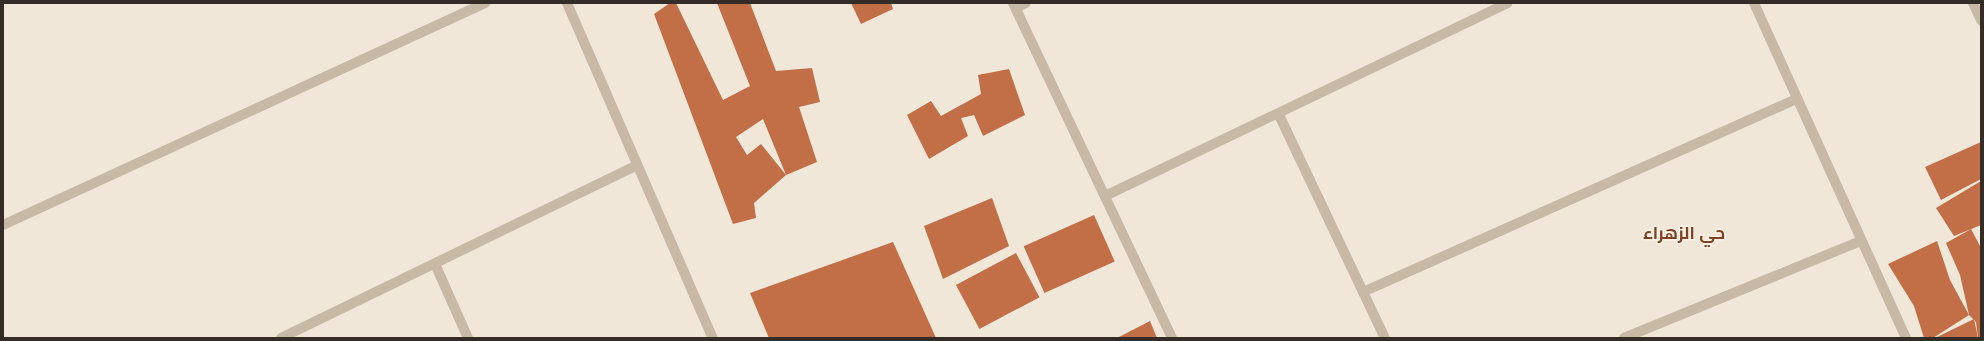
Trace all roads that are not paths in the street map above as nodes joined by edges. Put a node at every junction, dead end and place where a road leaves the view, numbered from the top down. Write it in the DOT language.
graph roads {
  1 [pos="485,3"];
  2 [pos="567,3"];
  3 [pos="1026,3"];
  4 [pos="1506,3"];
  5 [pos="1754,3"];
  6 [pos="1973,3"];
  7 [pos="1014,5"];
  8 [pos="1981,20"];
  9 [pos="1797,99"];
  10 [pos="1279,115"];
  11 [pos="636,166"];
  12 [pos="1105,196"];
  13 [pos="3,225"];
  14 [pos="1861,240"];
  15 [pos="435,264"];
  16 [pos="1363,292"];
  17 [pos="281,338"];
  18 [pos="468,338"];
  19 [pos="713,338"];
  20 [pos="1172,338"];
  21 [pos="1385,338"];
  22 [pos="1624,338"];
  23 [pos="1906,338"];
  1 -- 13 [label="street"];
  2 -- 11 [label="street"];
  3 -- 7 [label="street"];
  4 -- 10 [label="street"];
  5 -- 9 [label="street"];
  6 -- 8 [label="street"];
  7 -- 12 [label="street"];
  9 -- 14 [label="street"];
  9 -- 16 [label="street"];
  10 -- 12 [label="street"];
  10 -- 16 [label="street"];
  11 -- 15 [label="street"];
  11 -- 19 [label="street"];
  12 -- 20 [label="street"];
  14 -- 22 [label="street"];
  14 -- 23 [label="street"];
  15 -- 17 [label="street"];
  15 -- 18 [label="street"];
  16 -- 21 [label="street"];
}
